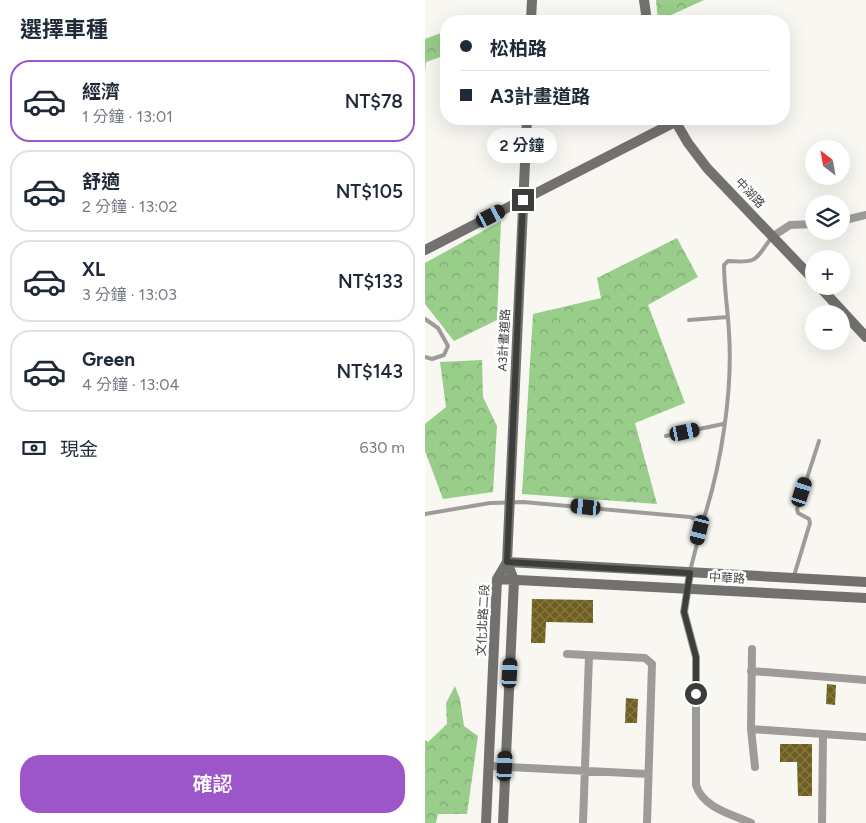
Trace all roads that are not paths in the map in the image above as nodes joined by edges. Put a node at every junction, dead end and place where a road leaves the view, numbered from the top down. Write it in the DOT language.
graph roads {
  1 [pos="532,0"];
  2 [pos="644,0"];
  3 [pos="531,15"];
  4 [pos="646,15"];
  5 [pos="527,125"];
  6 [pos="665,125"];
  7 [pos="677,125"];
  8 [pos="523,200"];
  9 [pos="866,215"];
  10 [pos="850,219"];
  11 [pos="805,224"];
  12 [pos="773,236"];
  13 [pos="425,250"];
  14 [pos="805,270"];
  15 [pos="827,295"];
  16 [pos="728,318"];
  17 [pos="425,319"];
  18 [pos="689,320"];
  19 [pos="866,336"];
  20 [pos="425,357"];
  21 [pos="723,424"];
  22 [pos="665,436"];
  23 [pos="819,441"];
  24 [pos="509,502"];
  25 [pos="425,514"];
  26 [pos="703,521"];
  27 [pos="507,562"];
  28 [pos="690,573"];
  29 [pos="794,578"];
  30 [pos="497,579"];
  31 [pos="514,580"];
  32 [pos="866,582"];
  33 [pos="687,589"];
  34 [pos="866,598"];
  35 [pos="752,649"];
  36 [pos="567,654"];
  37 [pos="589,656"];
  38 [pos="751,671"];
  39 [pos="866,680"];
  40 [pos="751,729"];
  41 [pos="823,734"];
  42 [pos="866,738"];
  43 [pos="489,766"];
  44 [pos="505,766"];
  45 [pos="755,767"];
  46 [pos="584,771"];
  47 [pos="648,774"];
  48 [pos="486,823"];
  49 [pos="503,823"];
  50 [pos="583,823"];
  51 [pos="647,823"];
  52 [pos="751,823"];
  53 [pos="822,823"];
  1 -- 3 [label="street"];
  2 -- 4 [label="street"];
  5 -- 8 [label="street, A3計畫道路"];
  6 -- 8 [label="street"];
  7 -- 12 [label="street, 中湖路"];
  8 -- 13 [label="street"];
  8 -- 24 [label="street, A3計畫道路"];
  9 -- 10 [label="street"];
  11 -- 12 [label="street"];
  12 -- 14 [label="street, 中湖路"];
  12 -- 16 [label="lane"];
  15 -- 19 [label="street"];
  16 -- 18 [label="lane"];
  16 -- 21 [label="lane"];
  17 -- 20 [label="lane"];
  21 -- 22 [label="lane"];
  21 -- 26 [label="lane"];
  23 -- 29 [label="lane"];
  24 -- 25 [label="lane"];
  24 -- 26 [label="lane"];
  24 -- 27 [label="street, A3計畫道路"];
  26 -- 28 [label="lane"];
  27 -- 28 [label="street, 中華路"];
  27 -- 30 [label="street, 文化北路二段"];
  27 -- 31 [label="street"];
  28 -- 29 [label="street, 中華路"];
  28 -- 33 [label="street"];
  29 -- 32 [label="street, 中華路"];
  30 -- 31 [label="street, 中華路"];
  30 -- 43 [label="street, 文化北路二段"];
  31 -- 33 [label="street, 中華路"];
  31 -- 44 [label="street"];
  33 -- 34 [label="street, 中華路"];
  33 -- 52 [label="street"];
  35 -- 38 [label="street"];
  36 -- 37 [label="street"];
  37 -- 46 [label="street"];
  37 -- 47 [label="street"];
  38 -- 39 [label="street"];
  38 -- 40 [label="street"];
  40 -- 41 [label="street"];
  40 -- 45 [label="street"];
  41 -- 42 [label="street"];
  41 -- 53 [label="street"];
  43 -- 44 [label="street"];
  43 -- 48 [label="street, 文化北路二段"];
  44 -- 46 [label="street"];
  44 -- 49 [label="street"];
  46 -- 47 [label="street"];
  46 -- 50 [label="street"];
  47 -- 51 [label="street"];
}
